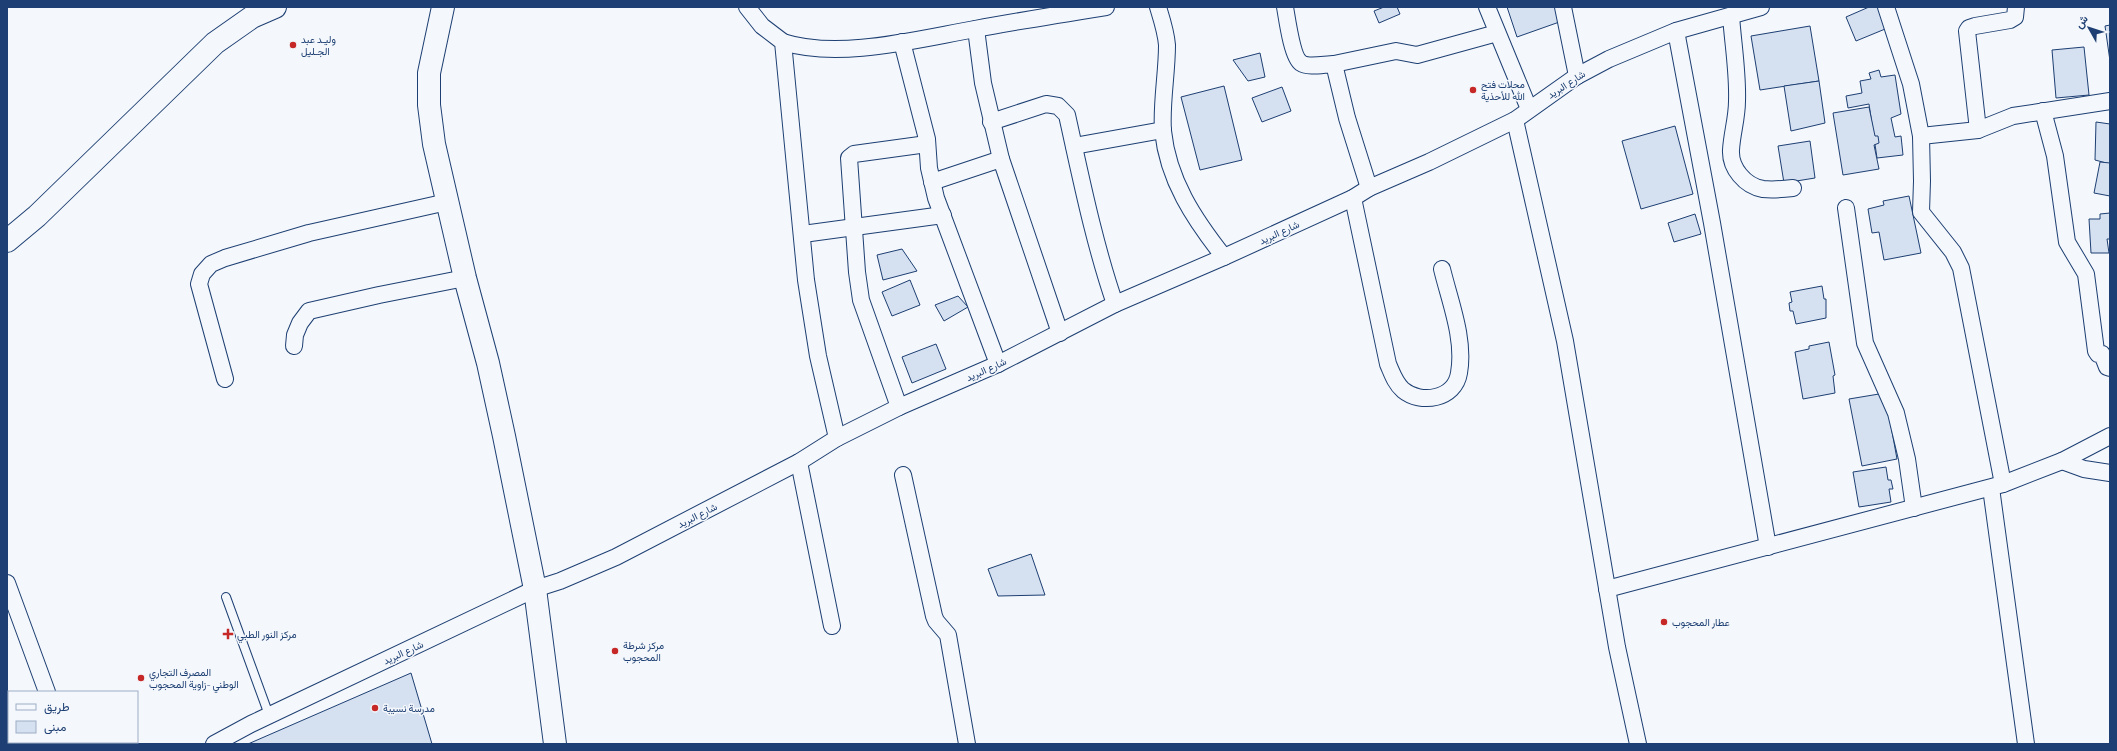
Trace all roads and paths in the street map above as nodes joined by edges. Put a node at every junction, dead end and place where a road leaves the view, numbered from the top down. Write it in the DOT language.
graph roads {
  1 [pos="275,7"];
  2 [pos="443,7"];
  3 [pos="747,7"];
  4 [pos="1106,7"];
  5 [pos="1158,7"];
  6 [pos="1284,7"];
  7 [pos="1487,7"];
  8 [pos="1563,7"];
  9 [pos="1761,7"];
  10 [pos="1886,7"];
  11 [pos="2016,7"];
  12 [pos="1731,16"];
  13 [pos="976,29"];
  14 [pos="1676,31"];
  15 [pos="1497,33"];
  16 [pos="783,42"];
  17 [pos="902,42"];
  18 [pos="1334,64"];
  19 [pos="1577,76"];
  20 [pos="2110,101"];
  21 [pos="1529,109"];
  22 [pos="2043,111"];
  23 [pos="1515,120"];
  24 [pos="991,122"];
  25 [pos="1163,130"];
  26 [pos="1978,130"];
  27 [pos="1921,136"];
  28 [pos="927,144"];
  29 [pos="1074,146"];
  30 [pos="1001,159"];
  31 [pos="932,182"];
  32 [pos="1369,188"];
  33 [pos="1793,188"];
  34 [pos="1353,198"];
  35 [pos="447,202"];
  36 [pos="1846,208"];
  37 [pos="943,215"];
  38 [pos="855,226"];
  39 [pos="803,234"];
  40 [pos="7,241"];
  41 [pos="1224,258"];
  42 [pos="1442,269"];
  43 [pos="465,278"];
  44 [pos="1115,304"];
  45 [pos="1060,333"];
  46 [pos="294,346"];
  47 [pos="998,364"];
  48 [pos="2110,368"];
  49 [pos="225,379"];
  50 [pos="899,406"];
  51 [pos="2110,436"];
  52 [pos="837,438"];
  53 [pos="2062,461"];
  54 [pos="799,462"];
  55 [pos="2110,473"];
  56 [pos="903,475"];
  57 [pos="1997,486"];
  58 [pos="1914,508"];
  59 [pos="1768,547"];
  60 [pos="7,583"];
  61 [pos="535,589"];
  62 [pos="1607,589"];
  63 [pos="226,597"];
  64 [pos="832,626"];
  65 [pos="47,691"];
  66 [pos="270,715"];
  67 [pos="214,744"];
  68 [pos="555,744"];
  69 [pos="967,744"];
  70 [pos="1638,744"];
  71 [pos="2026,744"];
  1 -- 40 [label="street"];
  2 -- 35 [label="street"];
  3 -- 16 [label="street"];
  4 -- 13 [label="street"];
  5 -- 25 [label="street"];
  6 -- 18 [label="street"];
  7 -- 15 [label="street"];
  8 -- 19 [label="street"];
  9 -- 12 [label="street, شارع البريد"];
  10 -- 27 [label="street"];
  11 -- 26 [label="street"];
  12 -- 14 [label="street, شارع البريد"];
  12 -- 33 [label="street"];
  13 -- 17 [label="street"];
  13 -- 24 [label="street"];
  14 -- 19 [label="street, شارع البريد"];
  14 -- 59 [label="street"];
  15 -- 18 [label="street"];
  15 -- 21 [label="street"];
  16 -- 17 [label="street"];
  16 -- 39 [label="street"];
  17 -- 28 [label="street"];
  18 -- 32 [label="street"];
  19 -- 21 [label="street, شارع البريد"];
  20 -- 22 [label="street"];
  21 -- 23 [label="street, شارع البريد"];
  22 -- 26 [label="street"];
  22 -- 48 [label="street"];
  23 -- 32 [label="street, شارع البريد"];
  23 -- 62 [label="street"];
  24 -- 29 [label="street"];
  24 -- 30 [label="street"];
  25 -- 29 [label="street"];
  25 -- 41 [label="street"];
  26 -- 27 [label="street"];
  27 -- 57 [label="street"];
  28 -- 31 [label="street"];
  28 -- 38 [label="street"];
  29 -- 44 [label="street"];
  30 -- 31 [label="street"];
  30 -- 45 [label="street"];
  31 -- 37 [label="street"];
  32 -- 34 [label="street, شارع البريد"];
  34 -- 41 [label="street, شارع البريد"];
  34 -- 42 [label="street"];
  35 -- 43 [label="street"];
  35 -- 49 [label="street"];
  36 -- 58 [label="street"];
  37 -- 38 [label="street"];
  37 -- 47 [label="street"];
  38 -- 39 [label="street"];
  38 -- 50 [label="street"];
  39 -- 52 [label="street"];
  41 -- 44 [label="street, شارع البريد"];
  43 -- 46 [label="street"];
  43 -- 61 [label="street"];
  44 -- 45 [label="street, شارع البريد"];
  45 -- 47 [label="street, شارع البريد"];
  47 -- 50 [label="street, شارع البريد"];
  50 -- 52 [label="street, شارع البريد"];
  51 -- 53 [label="street"];
  52 -- 54 [label="street, شارع البريد"];
  53 -- 55 [label="street"];
  53 -- 57 [label="street"];
  54 -- 61 [label="street, شارع البريد"];
  54 -- 64 [label="street"];
  56 -- 69 [label="street"];
  57 -- 58 [label="street"];
  57 -- 71 [label="street"];
  58 -- 59 [label="street"];
  59 -- 62 [label="street"];
  60 -- 65 [label="street"];
  61 -- 66 [label="street, شارع البريد"];
  61 -- 68 [label="street"];
  62 -- 70 [label="street"];
  63 -- 66 [label="lane"];
  66 -- 67 [label="street, شارع البريد"];
}
